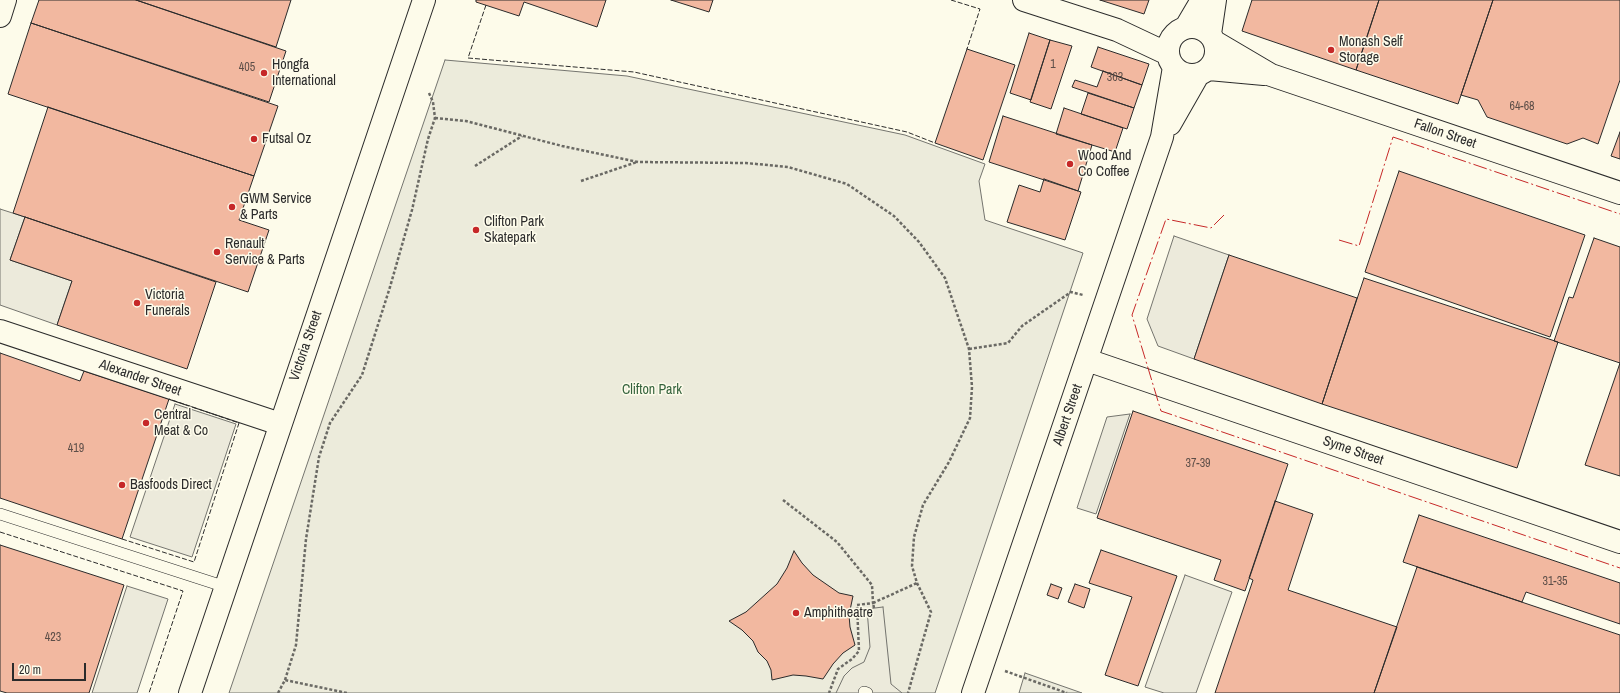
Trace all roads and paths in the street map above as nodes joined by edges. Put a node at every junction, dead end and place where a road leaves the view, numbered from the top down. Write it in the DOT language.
graph roads {
  1 [pos="5,0"];
  2 [pos="424,0"];
  3 [pos="1024,0"];
  4 [pos="1202,0"];
  5 [pos="1215,0"];
  6 [pos="0,16"];
  7 [pos="1212,38"];
  8 [pos="1175,46"];
  9 [pos="1203,72"];
  10 [pos="1271,75"];
  11 [pos="429,93"];
  12 [pos="435,118"];
  13 [pos="522,136"];
  14 [pos="1162,138"];
  15 [pos="638,162"];
  16 [pos="475,166"];
  17 [pos="581,182"];
  18 [pos="1620,193"];
  19 [pos="1108,301"];
  20 [pos="0,331"];
  21 [pos="969,349"];
  22 [pos="1086,360"];
  23 [pos="280,424"];
  24 [pos="782,500"];
  25 [pos="0,514"];
  26 [pos="1620,542"];
  27 [pos="917,583"];
  28 [pos="226,587"];
  29 [pos="873,603"];
  30 [pos="874,608"];
  31 [pos="984,664"];
  32 [pos="285,680"];
  33 [pos="1054,689"];
  34 [pos="190,693"];
  35 [pos="278,693"];
  36 [pos="347,693"];
  37 [pos="828,693"];
  38 [pos="908,693"];
  39 [pos="974,693"];
  40 [pos="1052,693"];
  41 [pos="1067,693"];
  1 -- 6 [label="street"];
  2 -- 23 [label="street, Victoria Street"];
  3 -- 8 [label="street"];
  4 -- 8 [label="street, Albert Street"];
  5 -- 7 [label="street"];
  7 -- 8 [label="street"];
  7 -- 9 [label="street"];
  7 -- 10 [label="street, Fallon Street"];
  8 -- 9 [label="street"];
  8 -- 14 [label="street, Albert Street"];
  9 -- 10 [label="street, Fallon Street"];
  9 -- 14 [label="street, Albert Street"];
  10 -- 18 [label="street, Fallon Street"];
  11 -- 12 [label="path"];
  12 -- 13 [label="path"];
  12 -- 32 [label="path"];
  13 -- 15 [label="path"];
  13 -- 16 [label="path"];
  14 -- 19 [label="street, Albert Street"];
  15 -- 17 [label="path"];
  15 -- 21 [label="path"];
  19 -- 21 [label="path"];
  19 -- 22 [label="street, Albert Street"];
  20 -- 23 [label="street, Alexander Street"];
  21 -- 27 [label="path"];
  22 -- 26 [label="street, Syme Street"];
  22 -- 31 [label="street, Albert Street"];
  23 -- 28 [label="street, Victoria Street"];
  24 -- 29 [label="path"];
  25 -- 28 [label="lane"];
  27 -- 29 [label="path"];
  27 -- 38 [label="path"];
  28 -- 34 [label="street, Victoria Street"];
  29 -- 30 [label="path"];
  29 -- 37 [label="path"];
  31 -- 33 [label="path"];
  31 -- 39 [label="street, Albert Street"];
  32 -- 35 [label="path"];
  32 -- 36 [label="path"];
  33 -- 40 [label="path"];
  33 -- 41 [label="path"];
}
